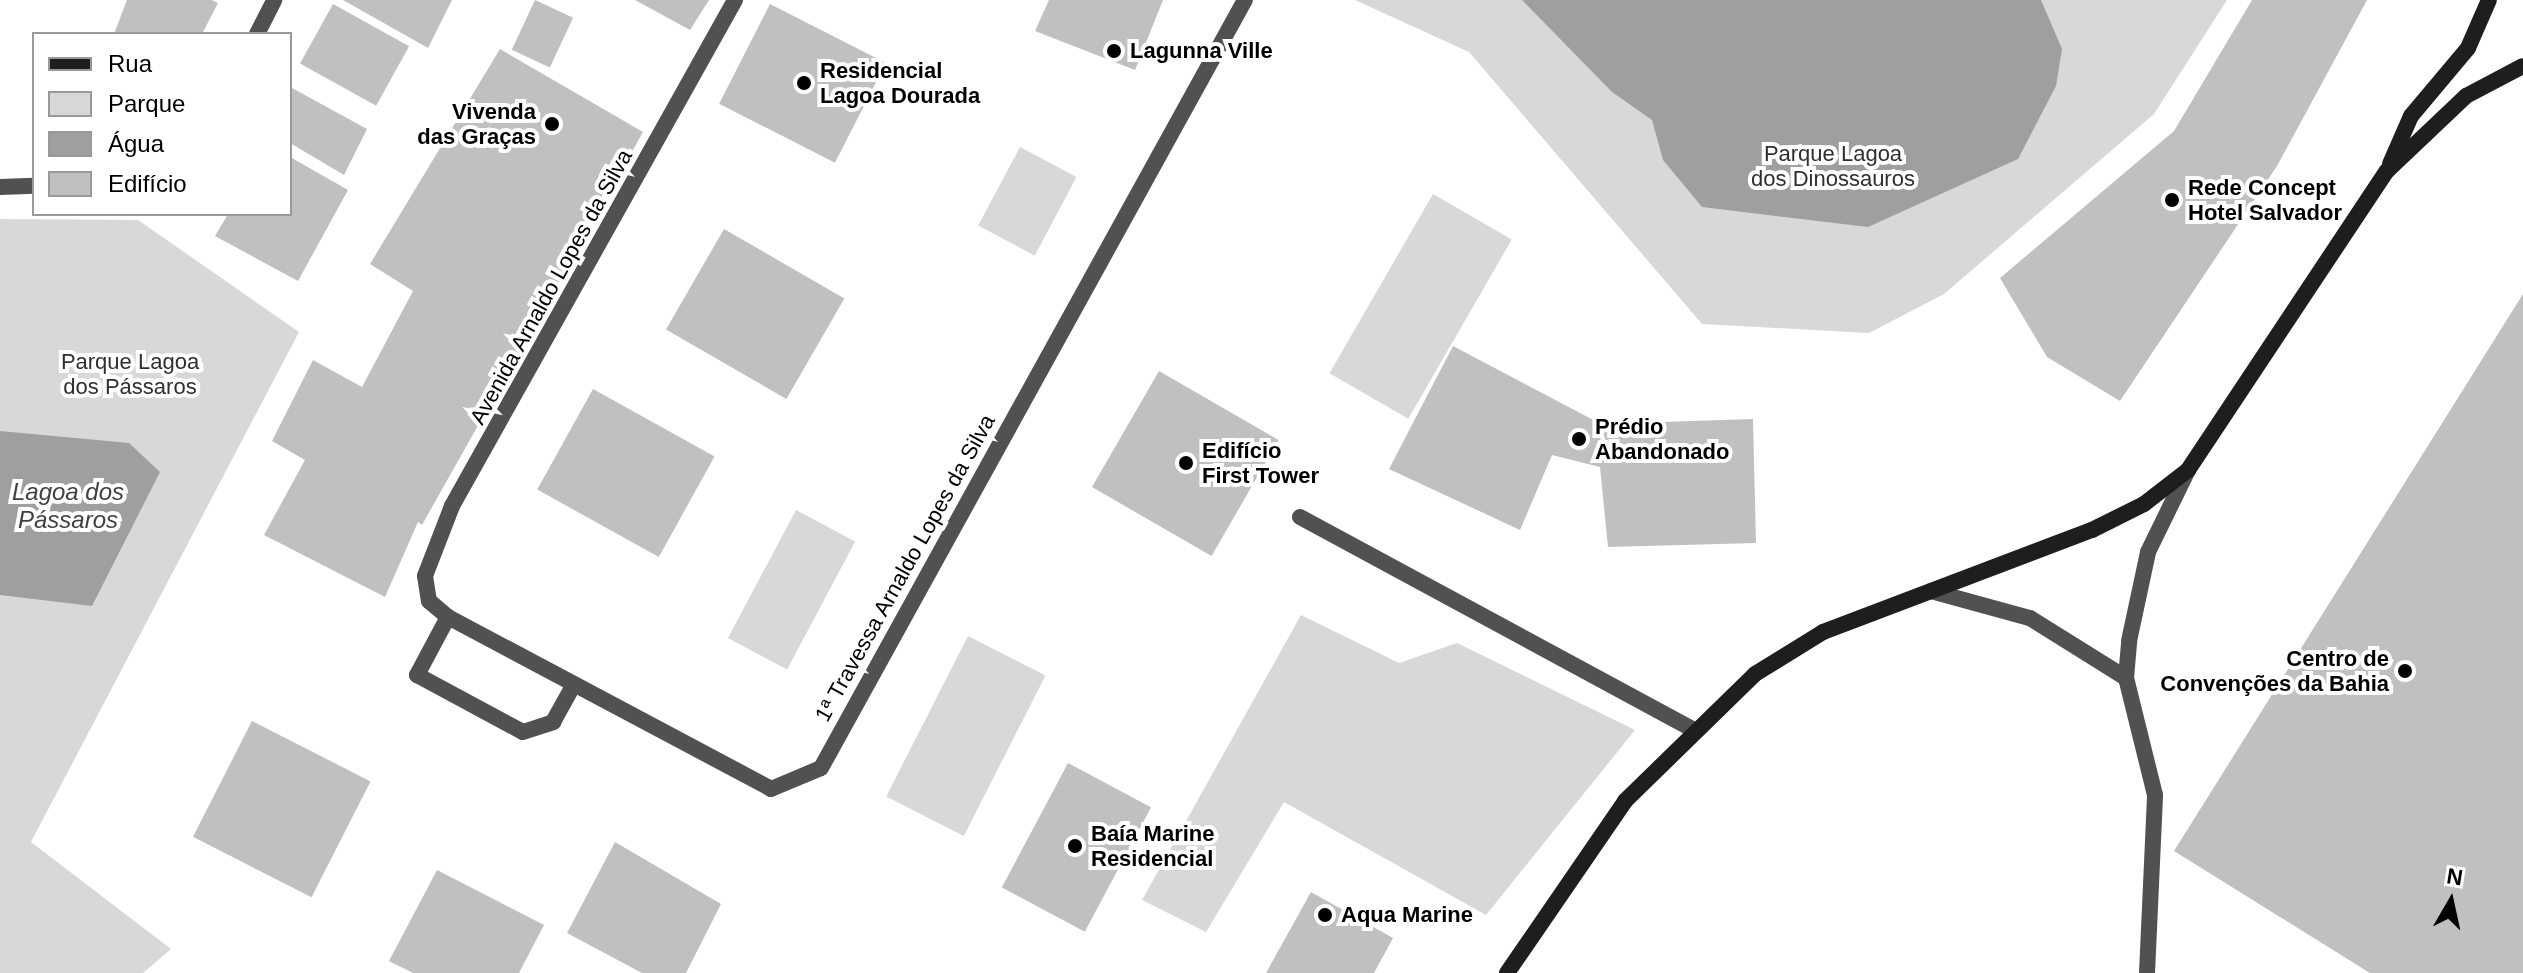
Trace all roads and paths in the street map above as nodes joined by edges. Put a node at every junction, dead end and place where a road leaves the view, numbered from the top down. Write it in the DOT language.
graph roads {
  1 [pos="274,0"];
  2 [pos="735,0"];
  3 [pos="1245,0"];
  4 [pos="2489,0"];
  5 [pos="258,32"];
  6 [pos="2523,66"];
  7 [pos="2387,171"];
  8 [pos="32,186"];
  9 [pos="0,187"];
  10 [pos="2188,470"];
  11 [pos="1300,517"];
  12 [pos="1931,591"];
  13 [pos="429,601"];
  14 [pos="448,617"];
  15 [pos="2126,678"];
  16 [pos="573,686"];
  17 [pos="1692,729"];
  18 [pos="1507,973"];
  19 [pos="2147,973"];
  1 -- 5 [label="street"];
  2 -- 13 [label="street, Avenida Arnaldo Lopes da Silva"];
  3 -- 16 [label="street, 1ª Travessa Arnaldo Lopes da Silva"];
  4 -- 7 [label="street"];
  6 -- 7 [label="street"];
  7 -- 10 [label="street"];
  8 -- 9 [label="street"];
  10 -- 12 [label="street"];
  10 -- 15 [label="street"];
  11 -- 17 [label="street"];
  12 -- 15 [label="street"];
  12 -- 17 [label="street"];
  13 -- 14 [label="street, 1ª Travessa Arnaldo Lopes da Silva"];
  14 -- 16 [label="street, 1ª Travessa Arnaldo Lopes da Silva"];
  14 -- 16 [label="street"];
  15 -- 19 [label="street"];
  17 -- 18 [label="street"];
}
